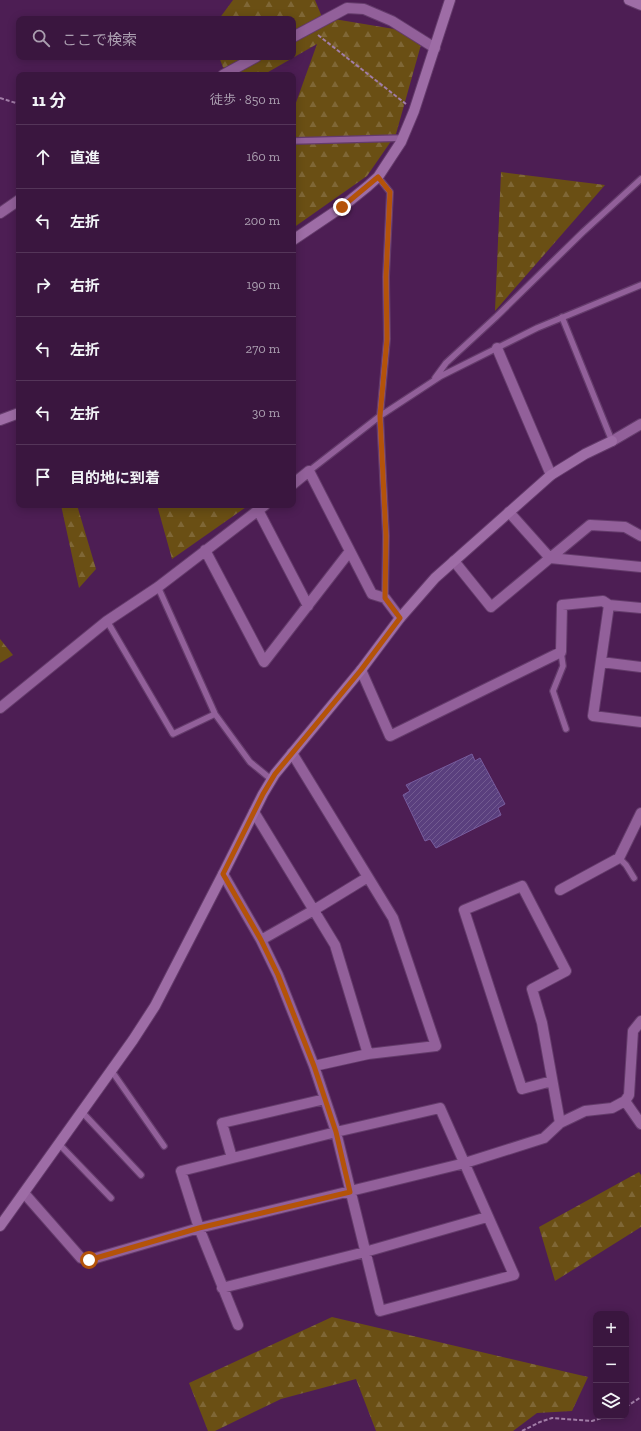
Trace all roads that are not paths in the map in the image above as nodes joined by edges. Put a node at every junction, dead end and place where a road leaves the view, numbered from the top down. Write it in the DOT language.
graph roads {
  1 [pos="450,0"];
  2 [pos="629,0"];
  3 [pos="641,5"];
  4 [pos="296,35"];
  5 [pos="435,48"];
  6 [pos="250,60"];
  7 [pos="228,72"];
  8 [pos="403,138"];
  9 [pos="296,141"];
  10 [pos="378,177"];
  11 [pos="641,179"];
  12 [pos="16,202"];
  13 [pos="0,213"];
  14 [pos="296,238"];
  15 [pos="641,285"];
  16 [pos="562,317"];
  17 [pos="497,348"];
  18 [pos="433,381"];
  19 [pos="16,414"];
  20 [pos="380,416"];
  21 [pos="0,420"];
  22 [pos="641,424"];
  23 [pos="612,440"];
  24 [pos="309,471"];
  25 [pos="551,475"];
  26 [pos="296,482"];
  27 [pos="262,508"];
  28 [pos="509,512"];
  29 [pos="641,536"];
  30 [pos="205,550"];
  31 [pos="350,551"];
  32 [pos="550,558"];
  33 [pos="454,561"];
  34 [pos="641,567"];
  35 [pos="158,587"];
  36 [pos="385,598"];
  37 [pos="610,605"];
  38 [pos="308,606"];
  39 [pos="641,608"];
  40 [pos="400,618"];
  41 [pos="107,621"];
  42 [pos="561,652"];
  43 [pos="601,662"];
  44 [pos="641,667"];
  45 [pos="361,670"];
  46 [pos="0,708"];
  47 [pos="215,714"];
  48 [pos="641,722"];
  49 [pos="566,729"];
  50 [pos="292,753"];
  51 [pos="272,780"];
  52 [pos="254,812"];
  53 [pos="640,820"];
  54 [pos="619,858"];
  55 [pos="223,874"];
  56 [pos="368,877"];
  57 [pos="634,878"];
  58 [pos="560,890"];
  59 [pos="314,910"];
  60 [pos="261,940"];
  61 [pos="641,1020"];
  62 [pos="368,1054"];
  63 [pos="314,1066"];
  64 [pos="111,1070"];
  65 [pos="552,1081"];
  66 [pos="325,1099"];
  67 [pos="624,1101"];
  68 [pos="82,1112"];
  69 [pos="560,1123"];
  70 [pos="641,1124"];
  71 [pos="336,1132"];
  72 [pos="58,1144"];
  73 [pos="164,1146"];
  74 [pos="232,1158"];
  75 [pos="465,1163"];
  76 [pos="141,1175"];
  77 [pos="350,1192"];
  78 [pos="24,1193"];
  79 [pos="111,1198"];
  80 [pos="487,1217"];
  81 [pos="0,1226"];
  82 [pos="199,1228"];
  83 [pos="365,1252"];
  84 [pos="222,1288"];
  85 [pos="238,1325"];
  1 -- 5 [label="street"];
  2 -- 3 [label="street"];
  4 -- 5 [label="street"];
  5 -- 8 [label="street"];
  6 -- 7 [label="street"];
  8 -- 9 [label="lane"];
  8 -- 10 [label="street"];
  10 -- 14 [label="street"];
  10 -- 20 [label="lane"];
  11 -- 18 [label="lane"];
  12 -- 13 [label="street"];
  15 -- 16 [label="lane"];
  16 -- 17 [label="lane"];
  16 -- 23 [label="lane"];
  17 -- 18 [label="lane"];
  17 -- 25 [label="street"];
  18 -- 20 [label="lane"];
  19 -- 21 [label="street"];
  20 -- 24 [label="lane"];
  20 -- 36 [label="lane"];
  22 -- 23 [label="street"];
  23 -- 25 [label="street"];
  24 -- 26 [label="street"];
  24 -- 31 [label="street"];
  25 -- 28 [label="street"];
  27 -- 30 [label="street"];
  27 -- 38 [label="street"];
  28 -- 32 [label="street"];
  28 -- 33 [label="street"];
  29 -- 32 [label="street"];
  30 -- 35 [label="street"];
  30 -- 38 [label="street"];
  31 -- 36 [label="street"];
  31 -- 38 [label="street"];
  32 -- 33 [label="street"];
  32 -- 34 [label="street"];
  33 -- 40 [label="street"];
  35 -- 41 [label="street"];
  35 -- 47 [label="lane"];
  36 -- 40 [label="street"];
  37 -- 39 [label="street"];
  37 -- 42 [label="street"];
  37 -- 43 [label="street"];
  40 -- 45 [label="street"];
  41 -- 46 [label="street"];
  41 -- 47 [label="lane"];
  42 -- 45 [label="street"];
  42 -- 49 [label="lane"];
  43 -- 44 [label="street"];
  43 -- 48 [label="street"];
  45 -- 50 [label="street"];
  47 -- 51 [label="lane"];
  50 -- 51 [label="street"];
  50 -- 56 [label="street"];
  51 -- 52 [label="street"];
  52 -- 55 [label="street"];
  52 -- 59 [label="street"];
  53 -- 54 [label="street"];
  54 -- 57 [label="lane"];
  54 -- 58 [label="street"];
  55 -- 60 [label="street"];
  55 -- 64 [label="street"];
  56 -- 59 [label="street"];
  56 -- 62 [label="street"];
  59 -- 60 [label="street"];
  59 -- 62 [label="street"];
  60 -- 63 [label="street"];
  61 -- 67 [label="street"];
  62 -- 63 [label="street"];
  63 -- 66 [label="street"];
  64 -- 68 [label="street"];
  64 -- 73 [label="lane"];
  65 -- 65 [label="street"];
  65 -- 69 [label="street"];
  66 -- 71 [label="street"];
  66 -- 74 [label="street"];
  67 -- 69 [label="street"];
  67 -- 70 [label="street"];
  68 -- 72 [label="street"];
  68 -- 76 [label="lane"];
  69 -- 75 [label="street"];
  71 -- 74 [label="street"];
  71 -- 75 [label="street"];
  71 -- 77 [label="street"];
  72 -- 78 [label="street"];
  72 -- 79 [label="lane"];
  74 -- 82 [label="street"];
  75 -- 77 [label="street"];
  75 -- 80 [label="street"];
  77 -- 82 [label="street"];
  77 -- 83 [label="street"];
  78 -- 81 [label="street"];
  78 -- 82 [label="street"];
  80 -- 83 [label="street"];
  80 -- 83 [label="street"];
  82 -- 84 [label="street"];
  83 -- 84 [label="street"];
  84 -- 85 [label="street"];
}
